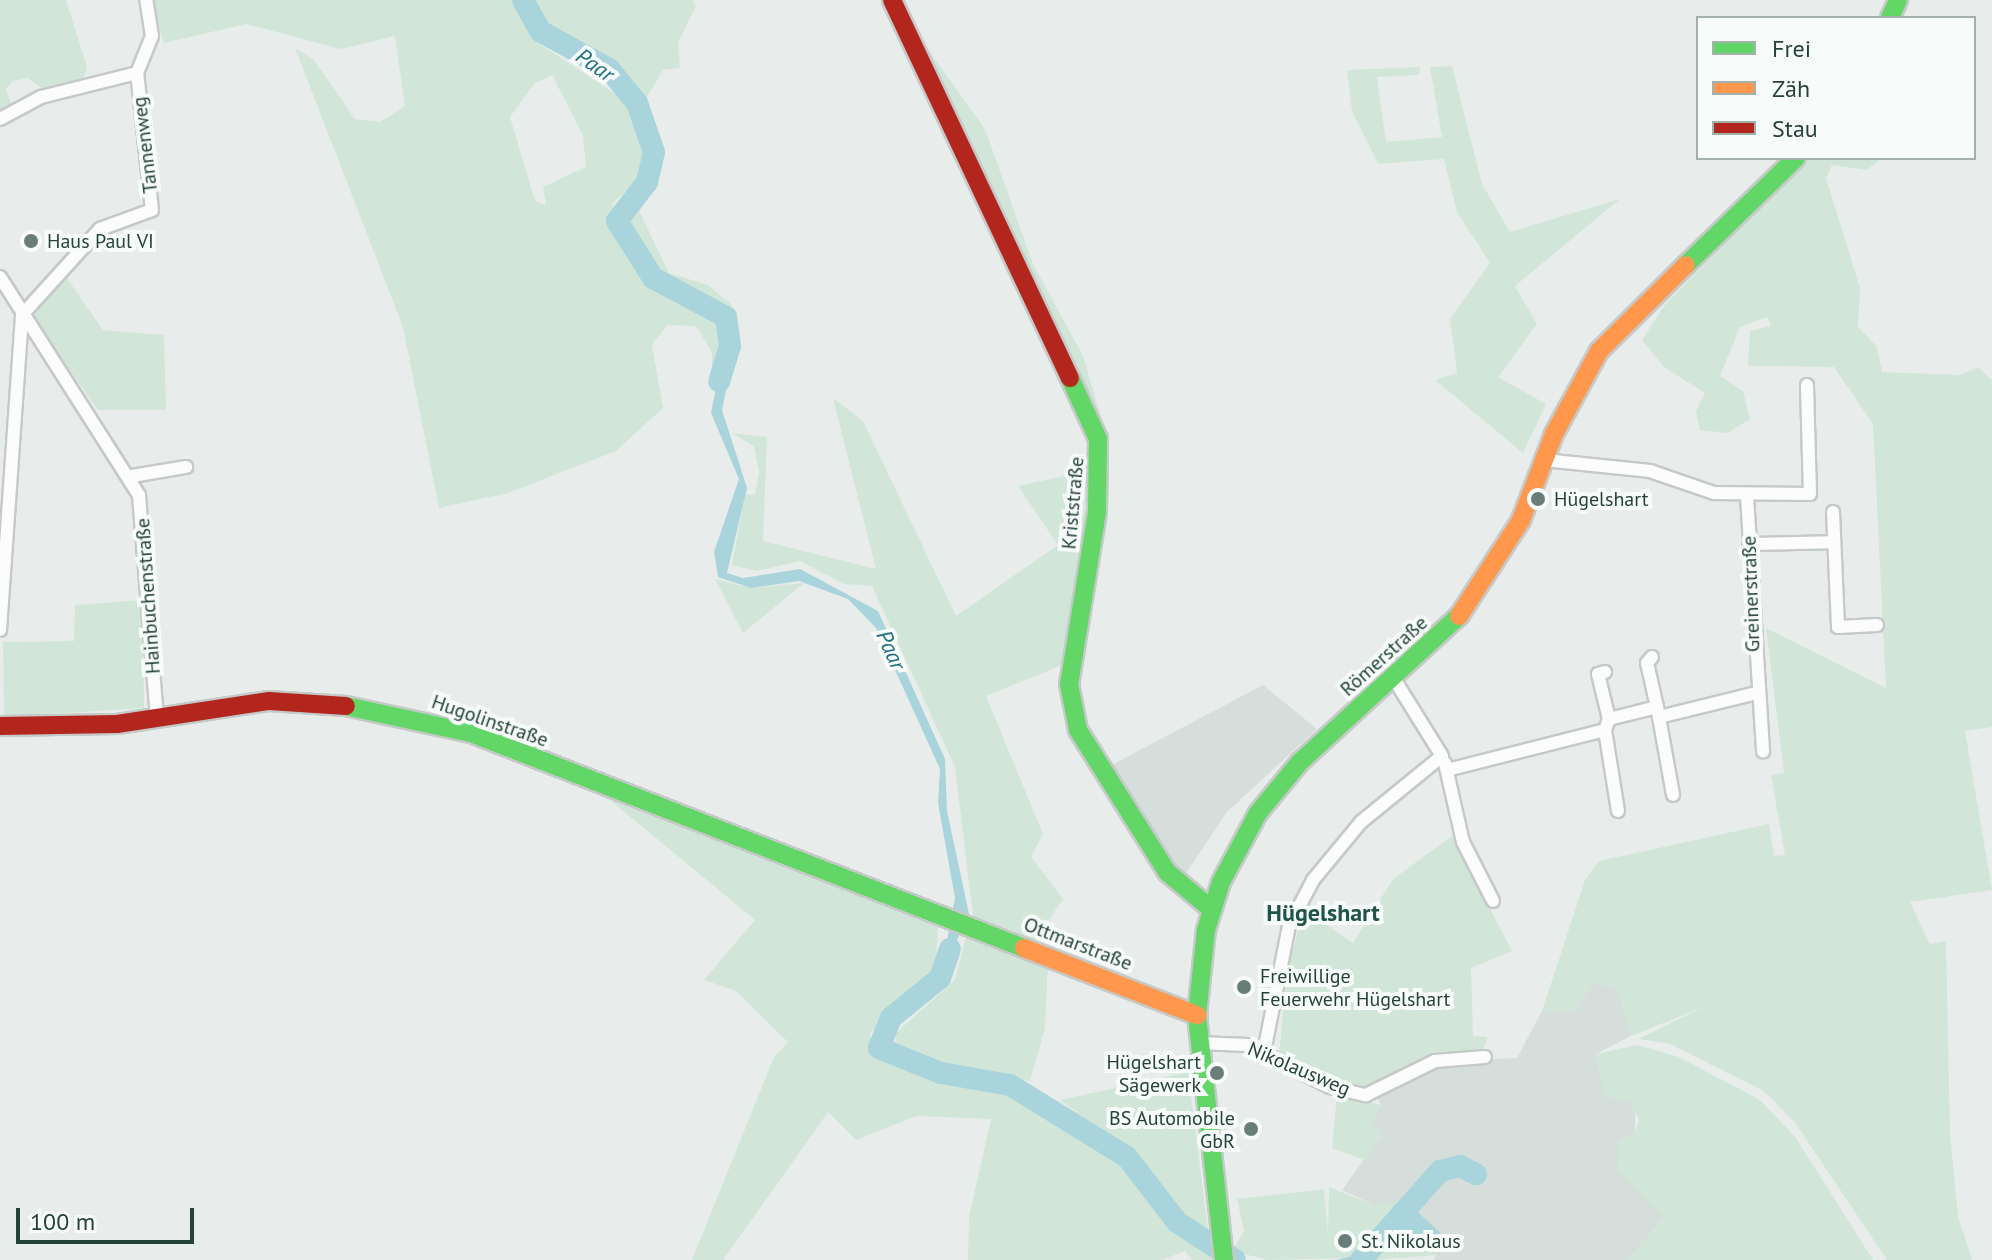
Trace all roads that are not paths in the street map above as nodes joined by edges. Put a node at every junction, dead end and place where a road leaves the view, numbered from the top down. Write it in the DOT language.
graph roads {
  1 [pos="146,0"];
  2 [pos="892,0"];
  3 [pos="137,73"];
  4 [pos="0,119"];
  5 [pos="1794,160"];
  6 [pos="0,277"];
  7 [pos="22,315"];
  8 [pos="1807,385"];
  9 [pos="1544,460"];
  10 [pos="186,467"];
  11 [pos="132,476"];
  12 [pos="5,492"];
  13 [pos="1747,496"];
  14 [pos="1833,512"];
  15 [pos="1834,542"];
  16 [pos="1749,544"];
  17 [pos="1877,625"];
  18 [pos="1838,627"];
  19 [pos="0,630"];
  20 [pos="1838,641"];
  21 [pos="1652,657"];
  22 [pos="1597,674"];
  23 [pos="1394,679"];
  24 [pos="1757,693"];
  25 [pos="1658,712"];
  26 [pos="157,717"];
  27 [pos="1607,725"];
  28 [pos="0,726"];
  29 [pos="1763,752"];
  30 [pos="1442,756"];
  31 [pos="1447,770"];
  32 [pos="1673,795"];
  33 [pos="1618,811"];
  34 [pos="1493,901"];
  35 [pos="1211,909"];
  36 [pos="943,915"];
  37 [pos="1197,1015"];
  38 [pos="1199,1043"];
  39 [pos="1264,1052"];
  40 [pos="1485,1057"];
  41 [pos="1224,1260"];
  1 -- 3 [label="street"];
  2 -- 35 [label="street, Kriststraße"];
  3 -- 4 [label="street"];
  3 -- 7 [label="street, Tannenweg"];
  5 -- 9 [label="street, Römerstraße"];
  6 -- 7 [label="street, Hainbuchenstraße"];
  7 -- 11 [label="street, Hainbuchenstraße"];
  7 -- 12 [label="street"];
  8 -- 13 [label="street"];
  9 -- 13 [label="street"];
  9 -- 23 [label="street, Römerstraße"];
  10 -- 11 [label="street"];
  11 -- 26 [label="street, Hainbuchenstraße"];
  12 -- 19 [label="street"];
  13 -- 16 [label="street, Greinerstraße"];
  14 -- 15 [label="street"];
  15 -- 16 [label="street"];
  15 -- 18 [label="street"];
  16 -- 24 [label="street, Greinerstraße"];
  17 -- 18 [label="street"];
  18 -- 20 [label="street"];
  21 -- 25 [label="street"];
  22 -- 27 [label="street"];
  23 -- 30 [label="street"];
  23 -- 35 [label="street, Römerstraße"];
  24 -- 25 [label="street"];
  24 -- 29 [label="street, Greinerstraße"];
  25 -- 27 [label="street"];
  25 -- 32 [label="street"];
  26 -- 28 [label="street, Hugolinstraße"];
  26 -- 36 [label="street, Hugolinstraße"];
  27 -- 31 [label="street"];
  27 -- 33 [label="street"];
  30 -- 31 [label="street"];
  30 -- 39 [label="street"];
  31 -- 34 [label="street"];
  35 -- 37 [label="street, Römerstraße"];
  36 -- 37 [label="street, Ottmarstraße"];
  37 -- 38 [label="street, Römerstraße"];
  38 -- 39 [label="street, Nikolausweg"];
  38 -- 41 [label="street, Römerstraße"];
  39 -- 40 [label="street, Nikolausweg"];
}
